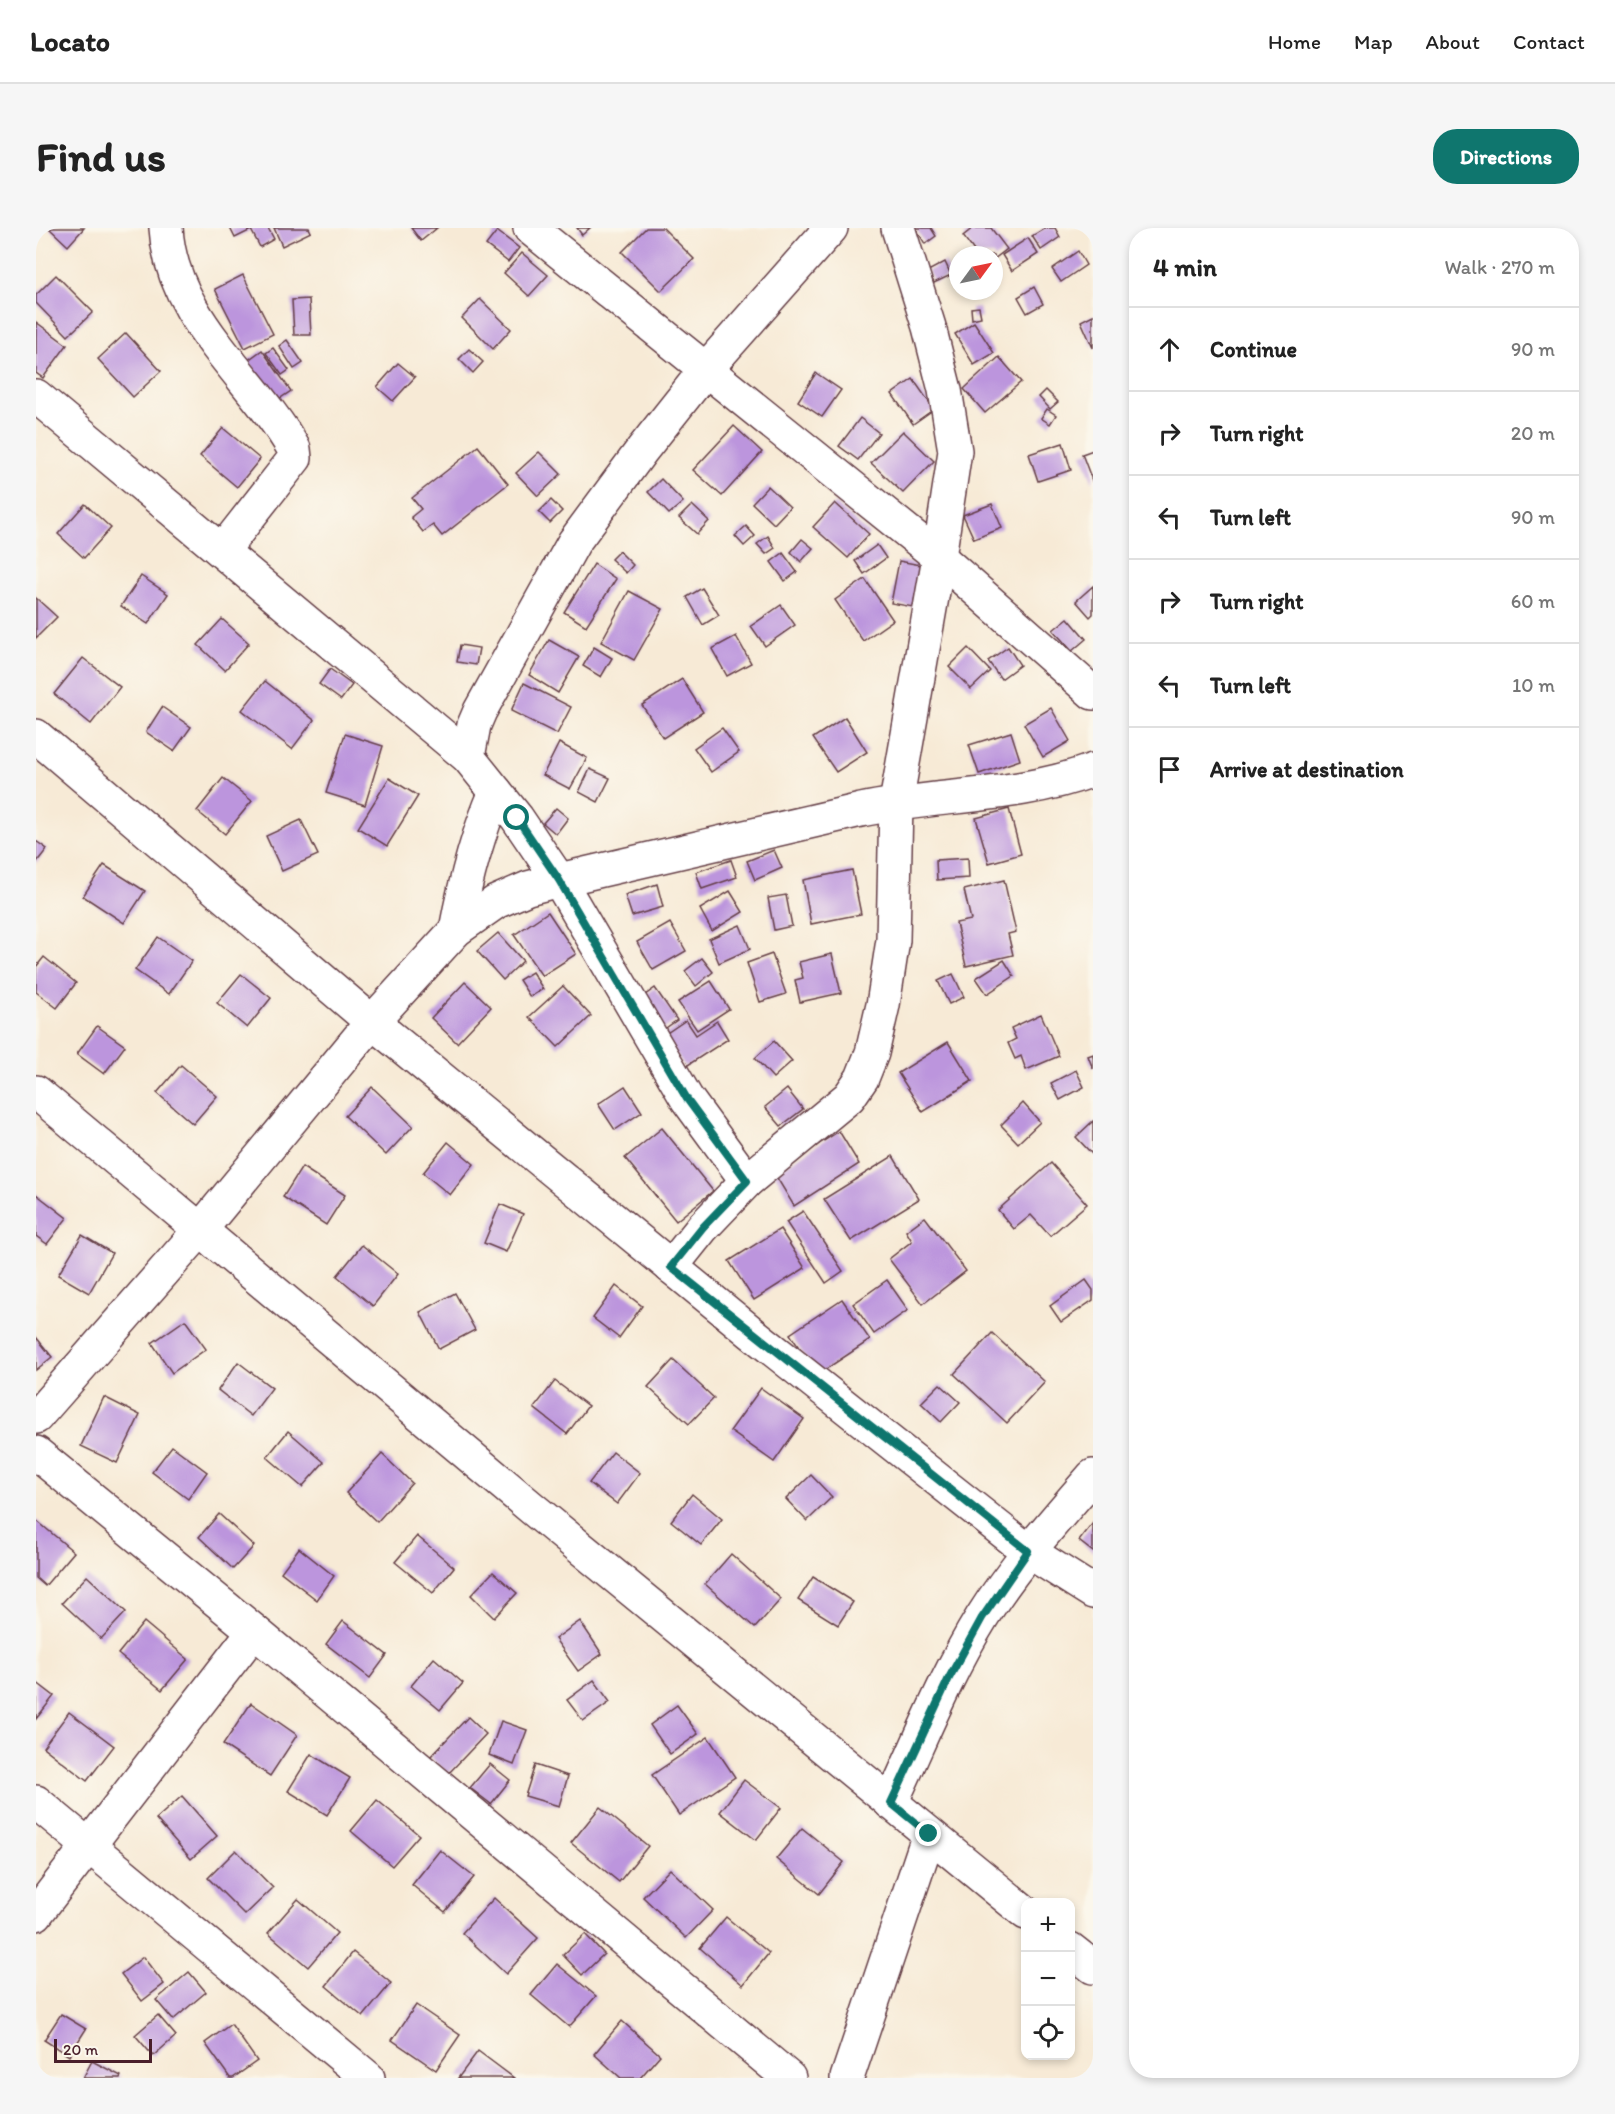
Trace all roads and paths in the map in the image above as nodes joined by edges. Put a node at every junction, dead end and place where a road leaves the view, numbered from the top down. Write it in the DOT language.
graph roads {
  1 [pos="165,228"];
  2 [pos="530,228"];
  3 [pos="831,228"];
  4 [pos="898,228"];
  5 [pos="707,368"];
  6 [pos="36,396"];
  7 [pos="222,551"];
  8 [pos="939,557"];
  9 [pos="1093,693"];
  10 [pos="36,736"];
  11 [pos="468,758"];
  12 [pos="1093,770"];
  13 [pos="496,792"];
  14 [pos="896,803"];
  15 [pos="559,880"];
  16 [pos="456,930"];
  17 [pos="372,1022"];
  18 [pos="36,1092"];
  19 [pos="747,1181"];
  20 [pos="201,1230"];
  21 [pos="671,1267"];
  22 [pos="36,1417"];
  23 [pos="36,1453"];
  24 [pos="1093,1476"];
  25 [pos="1028,1551"];
  26 [pos="1093,1592"];
  27 [pos="254,1631"];
  28 [pos="36,1802"];
  29 [pos="891,1803"];
  30 [pos="929,1834"];
  31 [pos="87,1845"];
  32 [pos="1021,1909"];
  33 [pos="36,1914"];
  34 [pos="1075,1952"];
  35 [pos="1093,1967"];
  36 [pos="368,2078"];
  37 [pos="789,2078"];
  38 [pos="847,2078"];
  1 -- 7 [label="street"];
  2 -- 5 [label="street"];
  3 -- 5 [label="street"];
  4 -- 8 [label="street"];
  5 -- 8 [label="street"];
  5 -- 11 [label="street"];
  6 -- 7 [label="street"];
  7 -- 11 [label="street"];
  8 -- 9 [label="street"];
  8 -- 14 [label="street"];
  10 -- 17 [label="street"];
  11 -- 13 [label="street"];
  12 -- 14 [label="street"];
  13 -- 15 [label="street"];
  13 -- 16 [label="street"];
  14 -- 15 [label="street"];
  14 -- 19 [label="street"];
  15 -- 16 [label="street"];
  15 -- 19 [label="street"];
  16 -- 17 [label="street"];
  17 -- 20 [label="street"];
  17 -- 21 [label="street"];
  18 -- 20 [label="street"];
  19 -- 21 [label="street"];
  20 -- 22 [label="street"];
  20 -- 29 [label="street"];
  21 -- 25 [label="street"];
  23 -- 27 [label="street"];
  24 -- 25 [label="street"];
  25 -- 26 [label="street"];
  25 -- 29 [label="street"];
  27 -- 31 [label="street"];
  27 -- 37 [label="street"];
  28 -- 31 [label="street"];
  29 -- 30 [label="street"];
  30 -- 32 [label="street"];
  30 -- 38 [label="street"];
  31 -- 33 [label="street"];
  31 -- 36 [label="street"];
  34 -- 35 [label="street"];
}
